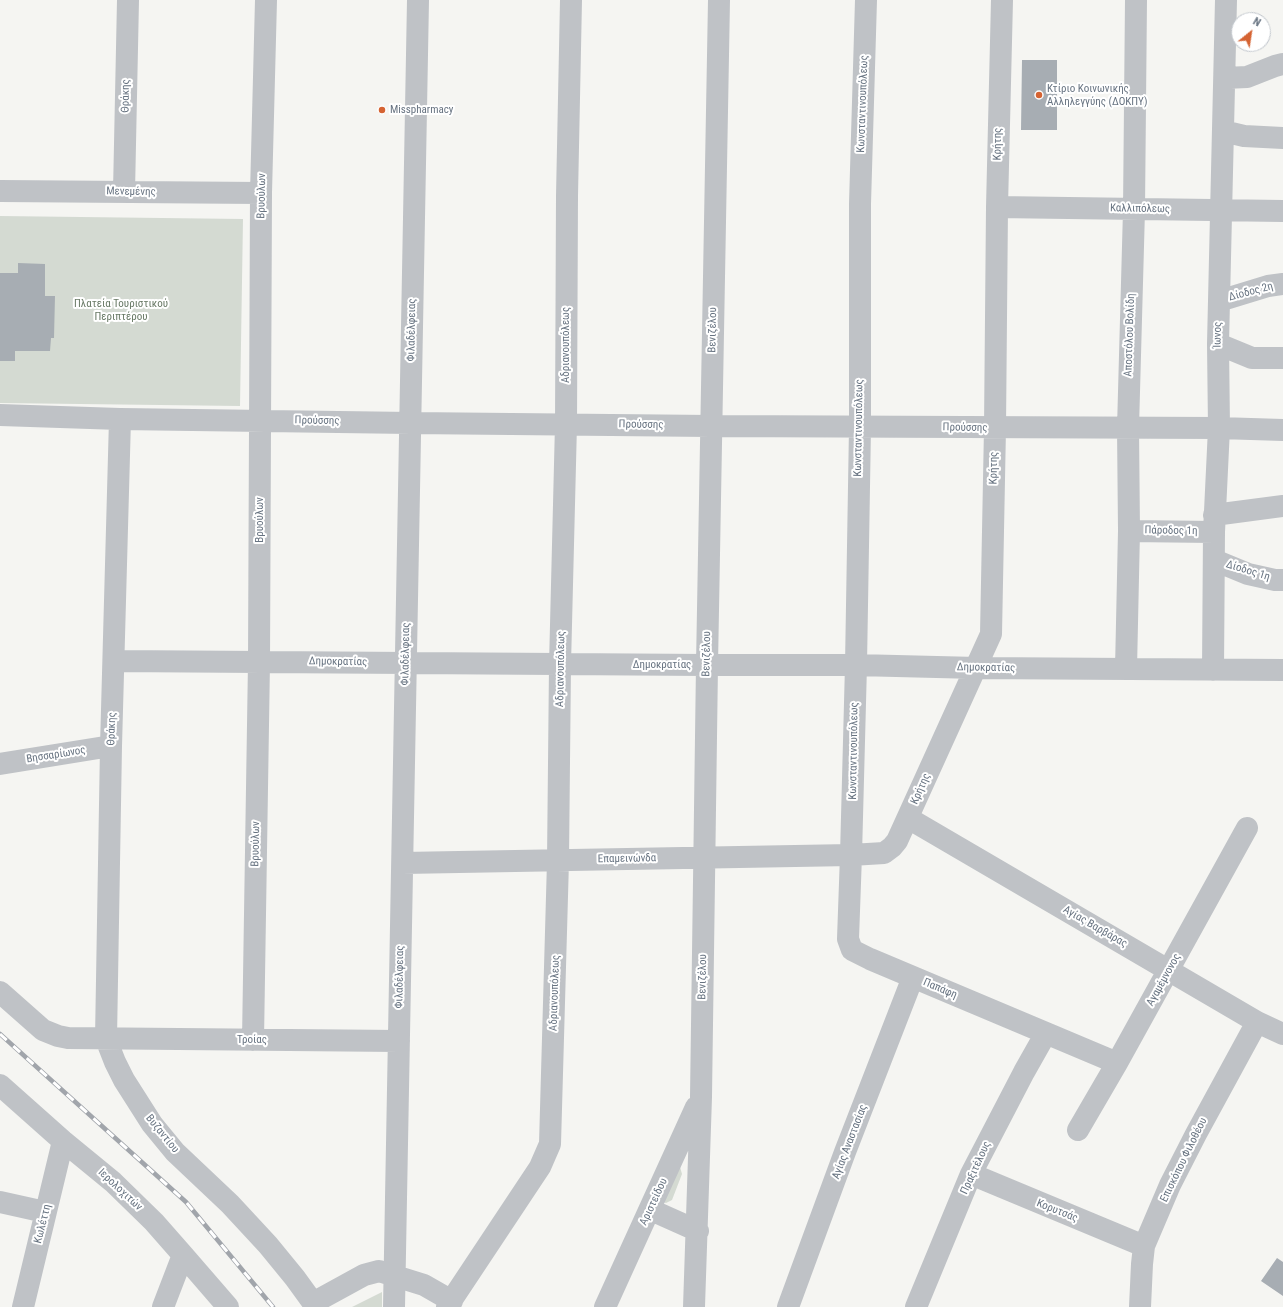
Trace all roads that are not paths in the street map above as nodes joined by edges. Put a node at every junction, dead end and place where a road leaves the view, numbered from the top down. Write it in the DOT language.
graph roads {
  1 [pos="128,0"];
  2 [pos="266,0"];
  3 [pos="418,0"];
  4 [pos="571,0"];
  5 [pos="719,0"];
  6 [pos="866,0"];
  7 [pos="1002,0"];
  8 [pos="1136,0"];
  9 [pos="1226,0"];
  10 [pos="1283,64"];
  11 [pos="1224,85"];
  12 [pos="1223,131"];
  13 [pos="1283,138"];
  14 [pos="0,191"];
  15 [pos="124,192"];
  16 [pos="262,193"];
  17 [pos="997,207"];
  18 [pos="1134,210"];
  19 [pos="1221,210"];
  20 [pos="1283,211"];
  21 [pos="1283,284"];
  22 [pos="1219,301"];
  23 [pos="1218,344"];
  24 [pos="1283,358"];
  25 [pos="0,415"];
  26 [pos="120,419"];
  27 [pos="260,420"];
  28 [pos="410,423"];
  29 [pos="566,424"];
  30 [pos="711,426"];
  31 [pos="860,427"];
  32 [pos="995,428"];
  33 [pos="1128,428"];
  34 [pos="1219,428"];
  35 [pos="1283,430"];
  36 [pos="1283,506"];
  37 [pos="1214,524"];
  38 [pos="1129,531"];
  39 [pos="1214,560"];
  40 [pos="1283,580"];
  41 [pos="114,661"];
  42 [pos="259,662"];
  43 [pos="406,663"];
  44 [pos="560,664"];
  45 [pos="856,665"];
  46 [pos="707,666"];
  47 [pos="977,668"];
  48 [pos="1126,669"];
  49 [pos="1213,670"];
  50 [pos="1283,670"];
  51 [pos="111,746"];
  52 [pos="0,764"];
  53 [pos="908,818"];
  54 [pos="1247,828"];
  55 [pos="851,855"];
  56 [pos="704,858"];
  57 [pos="558,861"];
  58 [pos="402,863"];
  59 [pos="1169,970"];
  60 [pos="913,977"];
  61 [pos="0,992"];
  62 [pos="1257,1022"];
  63 [pos="1046,1033"];
  64 [pos="1283,1034"];
  65 [pos="106,1039"];
  66 [pos="253,1040"];
  67 [pos="399,1041"];
  68 [pos="1117,1063"];
  69 [pos="0,1086"];
  70 [pos="701,1097"];
  71 [pos="1078,1130"];
  72 [pos="63,1141"];
  73 [pos="971,1174"];
  74 [pos="0,1202"];
  75 [pos="651,1210"];
  76 [pos="46,1212"];
  77 [pos="698,1231"];
  78 [pos="1144,1246"];
  79 [pos="183,1255"];
  80 [pos="394,1276"];
  81 [pos="450,1304"];
  82 [pos="314,1305"];
  83 [pos="23,1307"];
  84 [pos="163,1307"];
  85 [pos="228,1307"];
  86 [pos="394,1307"];
  87 [pos="605,1307"];
  88 [pos="694,1307"];
  89 [pos="788,1307"];
  90 [pos="916,1307"];
  91 [pos="1140,1307"];
  1 -- 15 [label="street, Θράκης"];
  2 -- 16 [label="street, Βρυούλων"];
  3 -- 28 [label="street, Φιλαδέλφειας"];
  4 -- 29 [label="street, Αδριανουπόλεως"];
  5 -- 30 [label="street, Βενιζέλου"];
  6 -- 31 [label="street, Κωνσταντινουπόλεως"];
  7 -- 17 [label="street, Κρήτης"];
  8 -- 18 [label="street, Αποστόλου Βολίδη"];
  9 -- 11 [label="street, Ίωνος"];
  10 -- 11 [label="street"];
  11 -- 12 [label="street, Ίωνος"];
  12 -- 13 [label="street"];
  12 -- 19 [label="street, Ίωνος"];
  14 -- 15 [label="street, Μενεμένης"];
  15 -- 16 [label="street, Μενεμένης"];
  16 -- 27 [label="street, Βρυούλων"];
  17 -- 18 [label="street, Καλλιπόλεως"];
  17 -- 32 [label="street, Κρήτης"];
  18 -- 19 [label="street, Καλλιπόλεως"];
  18 -- 33 [label="street, Αποστόλου Βολίδη"];
  19 -- 20 [label="street, Καλλιπόλεως"];
  19 -- 22 [label="street, Ίωνος"];
  21 -- 22 [label="street, Δίοδος 2η"];
  22 -- 23 [label="street, Ίωνος"];
  23 -- 24 [label="street"];
  23 -- 34 [label="street, Ίωνος"];
  25 -- 26 [label="street, Προύσσης"];
  26 -- 27 [label="street, Προύσσης"];
  26 -- 41 [label="street, Θράκης"];
  27 -- 28 [label="street, Προύσσης"];
  27 -- 42 [label="street, Βρυούλων"];
  28 -- 29 [label="street, Προύσσης"];
  28 -- 43 [label="street, Φιλαδέλφειας"];
  29 -- 30 [label="street, Προύσσης"];
  29 -- 44 [label="street, Αδριανουπόλεως"];
  30 -- 31 [label="street, Προύσσης"];
  30 -- 46 [label="street, Βενιζέλου"];
  31 -- 32 [label="street, Προύσσης"];
  31 -- 45 [label="street, Κωνσταντινουπόλεως"];
  32 -- 33 [label="street, Προύσσης"];
  32 -- 47 [label="street, Κρήτης"];
  33 -- 34 [label="street, Προύσσης"];
  33 -- 38 [label="street, Αποστόλου Βολίδη"];
  34 -- 35 [label="street, Προύσσης"];
  34 -- 37 [label="street, Ίωνος"];
  36 -- 37 [label="street"];
  37 -- 38 [label="street, Πάροδος 1η"];
  37 -- 39 [label="street, Ίωνος"];
  38 -- 48 [label="street, Αποστόλου Βολίδη"];
  39 -- 40 [label="street, Δίοδος 1η"];
  39 -- 49 [label="street, Ίωνος"];
  41 -- 42 [label="street, Δημοκρατίας"];
  41 -- 51 [label="street, Θράκης"];
  42 -- 43 [label="street, Δημοκρατίας"];
  42 -- 66 [label="street, Βρυούλων"];
  43 -- 44 [label="street, Δημοκρατίας"];
  43 -- 58 [label="street, Φιλαδέλφειας"];
  44 -- 46 [label="street, Δημοκρατίας"];
  44 -- 57 [label="street, Αδριανουπόλεως"];
  45 -- 46 [label="street, Δημοκρατίας"];
  45 -- 47 [label="street, Δημοκρατίας"];
  45 -- 55 [label="street, Κωνσταντινουπόλεως"];
  46 -- 56 [label="street, Βενιζέλου"];
  47 -- 48 [label="street, Δημοκρατίας"];
  47 -- 53 [label="street, Κρήτης"];
  48 -- 49 [label="street, Δημοκρατίας"];
  49 -- 50 [label="street, Δημοκρατίας"];
  51 -- 52 [label="street, Βησσαρίωνος"];
  51 -- 65 [label="street, Θράκης"];
  53 -- 55 [label="street, Κρήτης"];
  53 -- 59 [label="street, Αγίας Βαρβάρας"];
  54 -- 59 [label="street, Αγαμέμνονος"];
  55 -- 56 [label="street, Επαμεινώνδα"];
  55 -- 60 [label="street, Παπάφη"];
  56 -- 57 [label="street, Επαμεινώνδα"];
  56 -- 70 [label="street, Βενιζέλου"];
  57 -- 58 [label="street, Επαμεινώνδα"];
  57 -- 81 [label="street, Αδριανουπόλεως"];
  58 -- 67 [label="street, Φιλαδέλφειας"];
  59 -- 62 [label="street, Αγίας Βαρβάρας"];
  59 -- 68 [label="street, Αγαμέμνονος"];
  60 -- 63 [label="street, Παπάφη"];
  60 -- 89 [label="street, Αγίας Αναστασίας"];
  61 -- 65 [label="street"];
  62 -- 64 [label="street, Αγίας Βαρβάρας"];
  62 -- 78 [label="street, Επισκόπου Φιλοθέου"];
  63 -- 68 [label="street, Παπάφη"];
  63 -- 73 [label="street, Πραξιτέλους"];
  65 -- 66 [label="street, Τροίας"];
  65 -- 82 [label="street, Βυζαντίου"];
  66 -- 67 [label="street, Τροίας"];
  67 -- 80 [label="street, Φιλαδέλφειας"];
  68 -- 71 [label="street, Αγαμέμνονος"];
  69 -- 72 [label="street, Ιερολοχιτών"];
  70 -- 75 [label="street, Αριστείδου"];
  70 -- 77 [label="street, Βενιζέλου"];
  72 -- 76 [label="street, Κωλέττη"];
  72 -- 79 [label="street, Ιερολοχιτών"];
  73 -- 78 [label="street, Κορυτσάς"];
  73 -- 90 [label="street, Πραξιτέλους"];
  74 -- 76 [label="street"];
  75 -- 77 [label="street"];
  75 -- 87 [label="street, Αριστείδου"];
  76 -- 83 [label="street, Κωλέττη"];
  77 -- 88 [label="street, Βενιζέλου"];
  78 -- 91 [label="street, Επισκόπου Φιλοθέου"];
  79 -- 84 [label="street"];
  79 -- 85 [label="street, Ιερολοχιτών"];
  80 -- 81 [label="street"];
  80 -- 82 [label="street"];
  80 -- 86 [label="street, Φιλαδέλφειας"];
}
